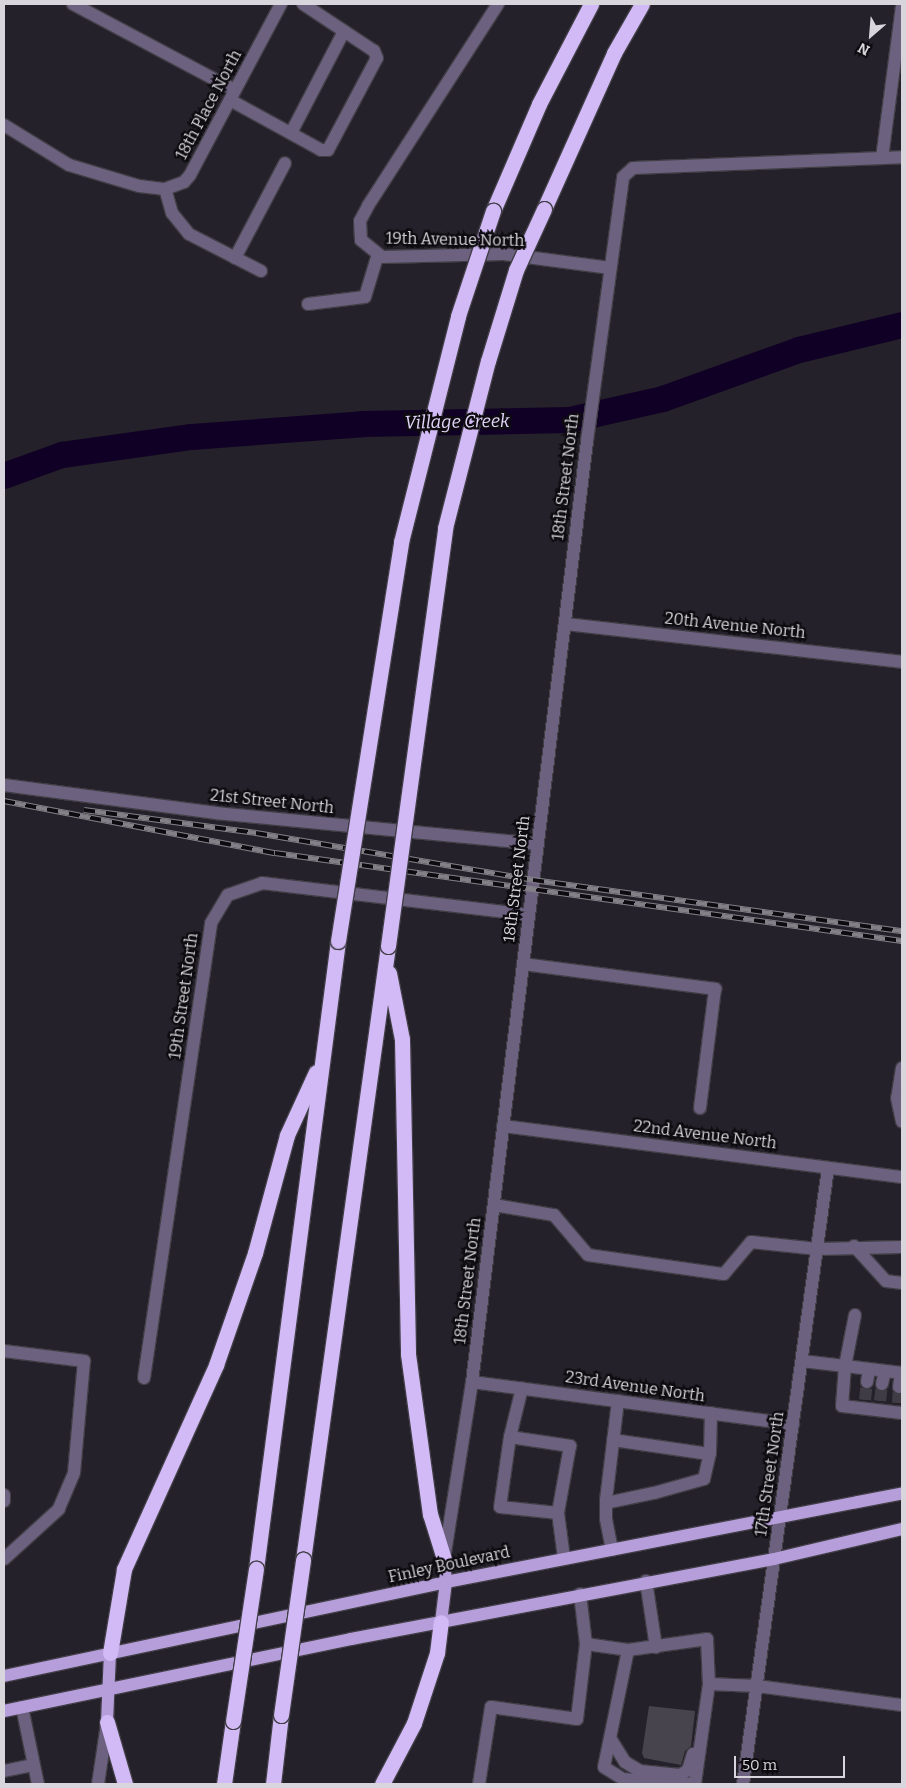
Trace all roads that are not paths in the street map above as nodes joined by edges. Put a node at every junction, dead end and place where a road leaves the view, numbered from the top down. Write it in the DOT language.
graph roads {
  1 [pos="73,4"];
  2 [pos="281,4"];
  3 [pos="303,4"];
  4 [pos="498,4"];
  5 [pos="591,4"];
  6 [pos="642,4"];
  7 [pos="902,7"];
  8 [pos="344,31"];
  9 [pos="232,95"];
  10 [pos="4,125"];
  11 [pos="290,133"];
  12 [pos="902,157"];
  13 [pos="882,158"];
  14 [pos="285,163"];
  15 [pos="165,188"];
  16 [pos="378,254"];
  17 [pos="236,258"];
  18 [pos="610,268"];
  19 [pos="262,271"];
  20 [pos="308,304"];
  21 [pos="564,624"];
  22 [pos="902,662"];
  23 [pos="4,785"];
  24 [pos="538,844"];
  25 [pos="529,915"];
  26 [pos="387,953"];
  27 [pos="523,964"];
  28 [pos="322,1059"];
  29 [pos="902,1068"];
  30 [pos="700,1108"];
  31 [pos="902,1121"];
  32 [pos="503,1126"];
  33 [pos="828,1168"];
  34 [pos="902,1177"];
  35 [pos="494,1204"];
  36 [pos="854,1246"];
  37 [pos="902,1247"];
  38 [pos="818,1249"];
  39 [pos="902,1283"];
  40 [pos="855,1316"];
  41 [pos="4,1351"];
  42 [pos="802,1361"];
  43 [pos="846,1366"];
  44 [pos="869,1369"];
  45 [pos="885,1371"];
  46 [pos="902,1373"];
  47 [pos="144,1378"];
  48 [pos="472,1382"];
  49 [pos="867,1382"];
  50 [pos="882,1384"];
  51 [pos="899,1387"];
  52 [pos="522,1388"];
  53 [pos="618,1401"];
  54 [pos="899,1410"];
  55 [pos="711,1413"];
  56 [pos="793,1424"];
  57 [pos="510,1437"];
  58 [pos="613,1440"];
  59 [pos="709,1454"];
  60 [pos="902,1493"];
  61 [pos="4,1495"];
  62 [pos="4,1501"];
  63 [pos="606,1503"];
  64 [pos="558,1513"];
  65 [pos="780,1519"];
  66 [pos="902,1530"];
  67 [pos="612,1550"];
  68 [pos="564,1558"];
  69 [pos="4,1559"];
  70 [pos="444,1559"];
  71 [pos="774,1559"];
  72 [pos="646,1581"];
  73 [pos="446,1582"];
  74 [pos="580,1594"];
  75 [pos="442,1622"];
  76 [pos="586,1644"];
  77 [pos="656,1647"];
  78 [pos="628,1650"];
  79 [pos="110,1653"];
  80 [pos="4,1676"];
  81 [pos="709,1684"];
  82 [pos="757,1686"];
  83 [pos="109,1689"];
  84 [pos="706,1699"];
  85 [pos="902,1705"];
  86 [pos="22,1707"];
  87 [pos="4,1711"];
  88 [pos="107,1722"];
  89 [pos="610,1738"];
  90 [pos="33,1765"];
  91 [pos="4,1771"];
  92 [pos="622,1782"];
  93 [pos="38,1784"];
  94 [pos="98,1784"];
  95 [pos="125,1784"];
  96 [pos="224,1784"];
  97 [pos="273,1784"];
  98 [pos="382,1784"];
  99 [pos="479,1784"];
  100 [pos="695,1784"];
  101 [pos="743,1784"];
  1 -- 9 [label="street"];
  2 -- 9 [label="street, 18th Place North"];
  3 -- 8 [label="street"];
  4 -- 16 [label="street, 19th Avenue North"];
  5 -- 28 [label="highway, bridge"];
  6 -- 26 [label="highway, bridge"];
  7 -- 13 [label="street"];
  8 -- 11 [label="street"];
  8 -- 11 [label="street"];
  9 -- 11 [label="street"];
  9 -- 15 [label="street, 18th Place North"];
  10 -- 15 [label="street"];
  12 -- 13 [label="street"];
  13 -- 18 [label="street, 18th Street North"];
  14 -- 17 [label="street"];
  15 -- 17 [label="street"];
  16 -- 18 [label="street, 19th Avenue North"];
  16 -- 20 [label="street"];
  17 -- 19 [label="street"];
  18 -- 21 [label="street, 18th Street North"];
  21 -- 22 [label="street, 20th Avenue North"];
  21 -- 24 [label="street, 18th Street North"];
  23 -- 24 [label="street, 21st Street North"];
  24 -- 25 [label="street, 18th Street North"];
  25 -- 27 [label="street, 18th Street North"];
  25 -- 47 [label="street, 19th Street North"];
  26 -- 70 [label="highway"];
  26 -- 97 [label="highway, bridge"];
  27 -- 30 [label="street"];
  27 -- 32 [label="street, 18th Street North"];
  28 -- 79 [label="highway"];
  28 -- 96 [label="highway, bridge"];
  29 -- 31 [label="street"];
  32 -- 33 [label="street, 22nd Avenue North"];
  32 -- 35 [label="street, 18th Street North"];
  33 -- 34 [label="street, 22nd Avenue North"];
  33 -- 38 [label="street, 17th Street North"];
  35 -- 38 [label="street"];
  35 -- 48 [label="street, 18th Street North"];
  36 -- 37 [label="street"];
  36 -- 38 [label="street"];
  36 -- 39 [label="street"];
  38 -- 42 [label="street, 17th Street North"];
  40 -- 43 [label="street"];
  41 -- 69 [label="street"];
  42 -- 43 [label="street"];
  42 -- 56 [label="street, 17th Street North"];
  43 -- 44 [label="street"];
  43 -- 54 [label="street"];
  44 -- 45 [label="street"];
  44 -- 49 [label="street"];
  45 -- 46 [label="street"];
  45 -- 50 [label="street"];
  46 -- 51 [label="street"];
  48 -- 52 [label="street, 23rd Avenue North"];
  48 -- 70 [label="street, 18th Street North"];
  52 -- 53 [label="street, 23rd Avenue North"];
  52 -- 57 [label="street"];
  53 -- 55 [label="street, 23rd Avenue North"];
  53 -- 58 [label="street"];
  55 -- 56 [label="street, 23rd Avenue North"];
  55 -- 59 [label="street"];
  56 -- 65 [label="street, 17th Street North"];
  57 -- 64 [label="street"];
  57 -- 64 [label="street"];
  58 -- 59 [label="street"];
  58 -- 63 [label="street"];
  59 -- 63 [label="street"];
  60 -- 65 [label="main road, Finley Boulevard"];
  61 -- 62 [label="street"];
  63 -- 67 [label="street"];
  64 -- 68 [label="street"];
  65 -- 67 [label="main road, Finley Boulevard"];
  65 -- 71 [label="street, 17th Street North"];
  66 -- 71 [label="main road"];
  67 -- 68 [label="main road, Finley Boulevard"];
  68 -- 73 [label="main road, Finley Boulevard"];
  70 -- 73 [label="main road, 18th Street North"];
  71 -- 72 [label="main road"];
  71 -- 82 [label="street, 17th Street North"];
  72 -- 74 [label="main road"];
  72 -- 77 [label="street"];
  73 -- 75 [label="main road, 18th Street North"];
  73 -- 79 [label="main road, Finley Boulevard"];
  74 -- 75 [label="main road"];
  74 -- 76 [label="street"];
  75 -- 83 [label="main road"];
  75 -- 98 [label="highway"];
  76 -- 78 [label="street"];
  76 -- 99 [label="street"];
  77 -- 78 [label="street"];
  77 -- 81 [label="street"];
  78 -- 89 [label="street"];
  79 -- 80 [label="main road, Finley Boulevard"];
  79 -- 83 [label="main road"];
  81 -- 82 [label="street"];
  81 -- 84 [label="street"];
  82 -- 85 [label="street"];
  82 -- 101 [label="street, 17th Street North"];
  83 -- 86 [label="main road"];
  83 -- 88 [label="main road"];
  84 -- 89 [label="street"];
  84 -- 100 [label="street"];
  86 -- 87 [label="main road"];
  86 -- 90 [label="street"];
  88 -- 94 [label="street"];
  88 -- 95 [label="highway"];
  89 -- 92 [label="street"];
  90 -- 91 [label="street"];
  90 -- 93 [label="street"];
  92 -- 100 [label="street"];
}
